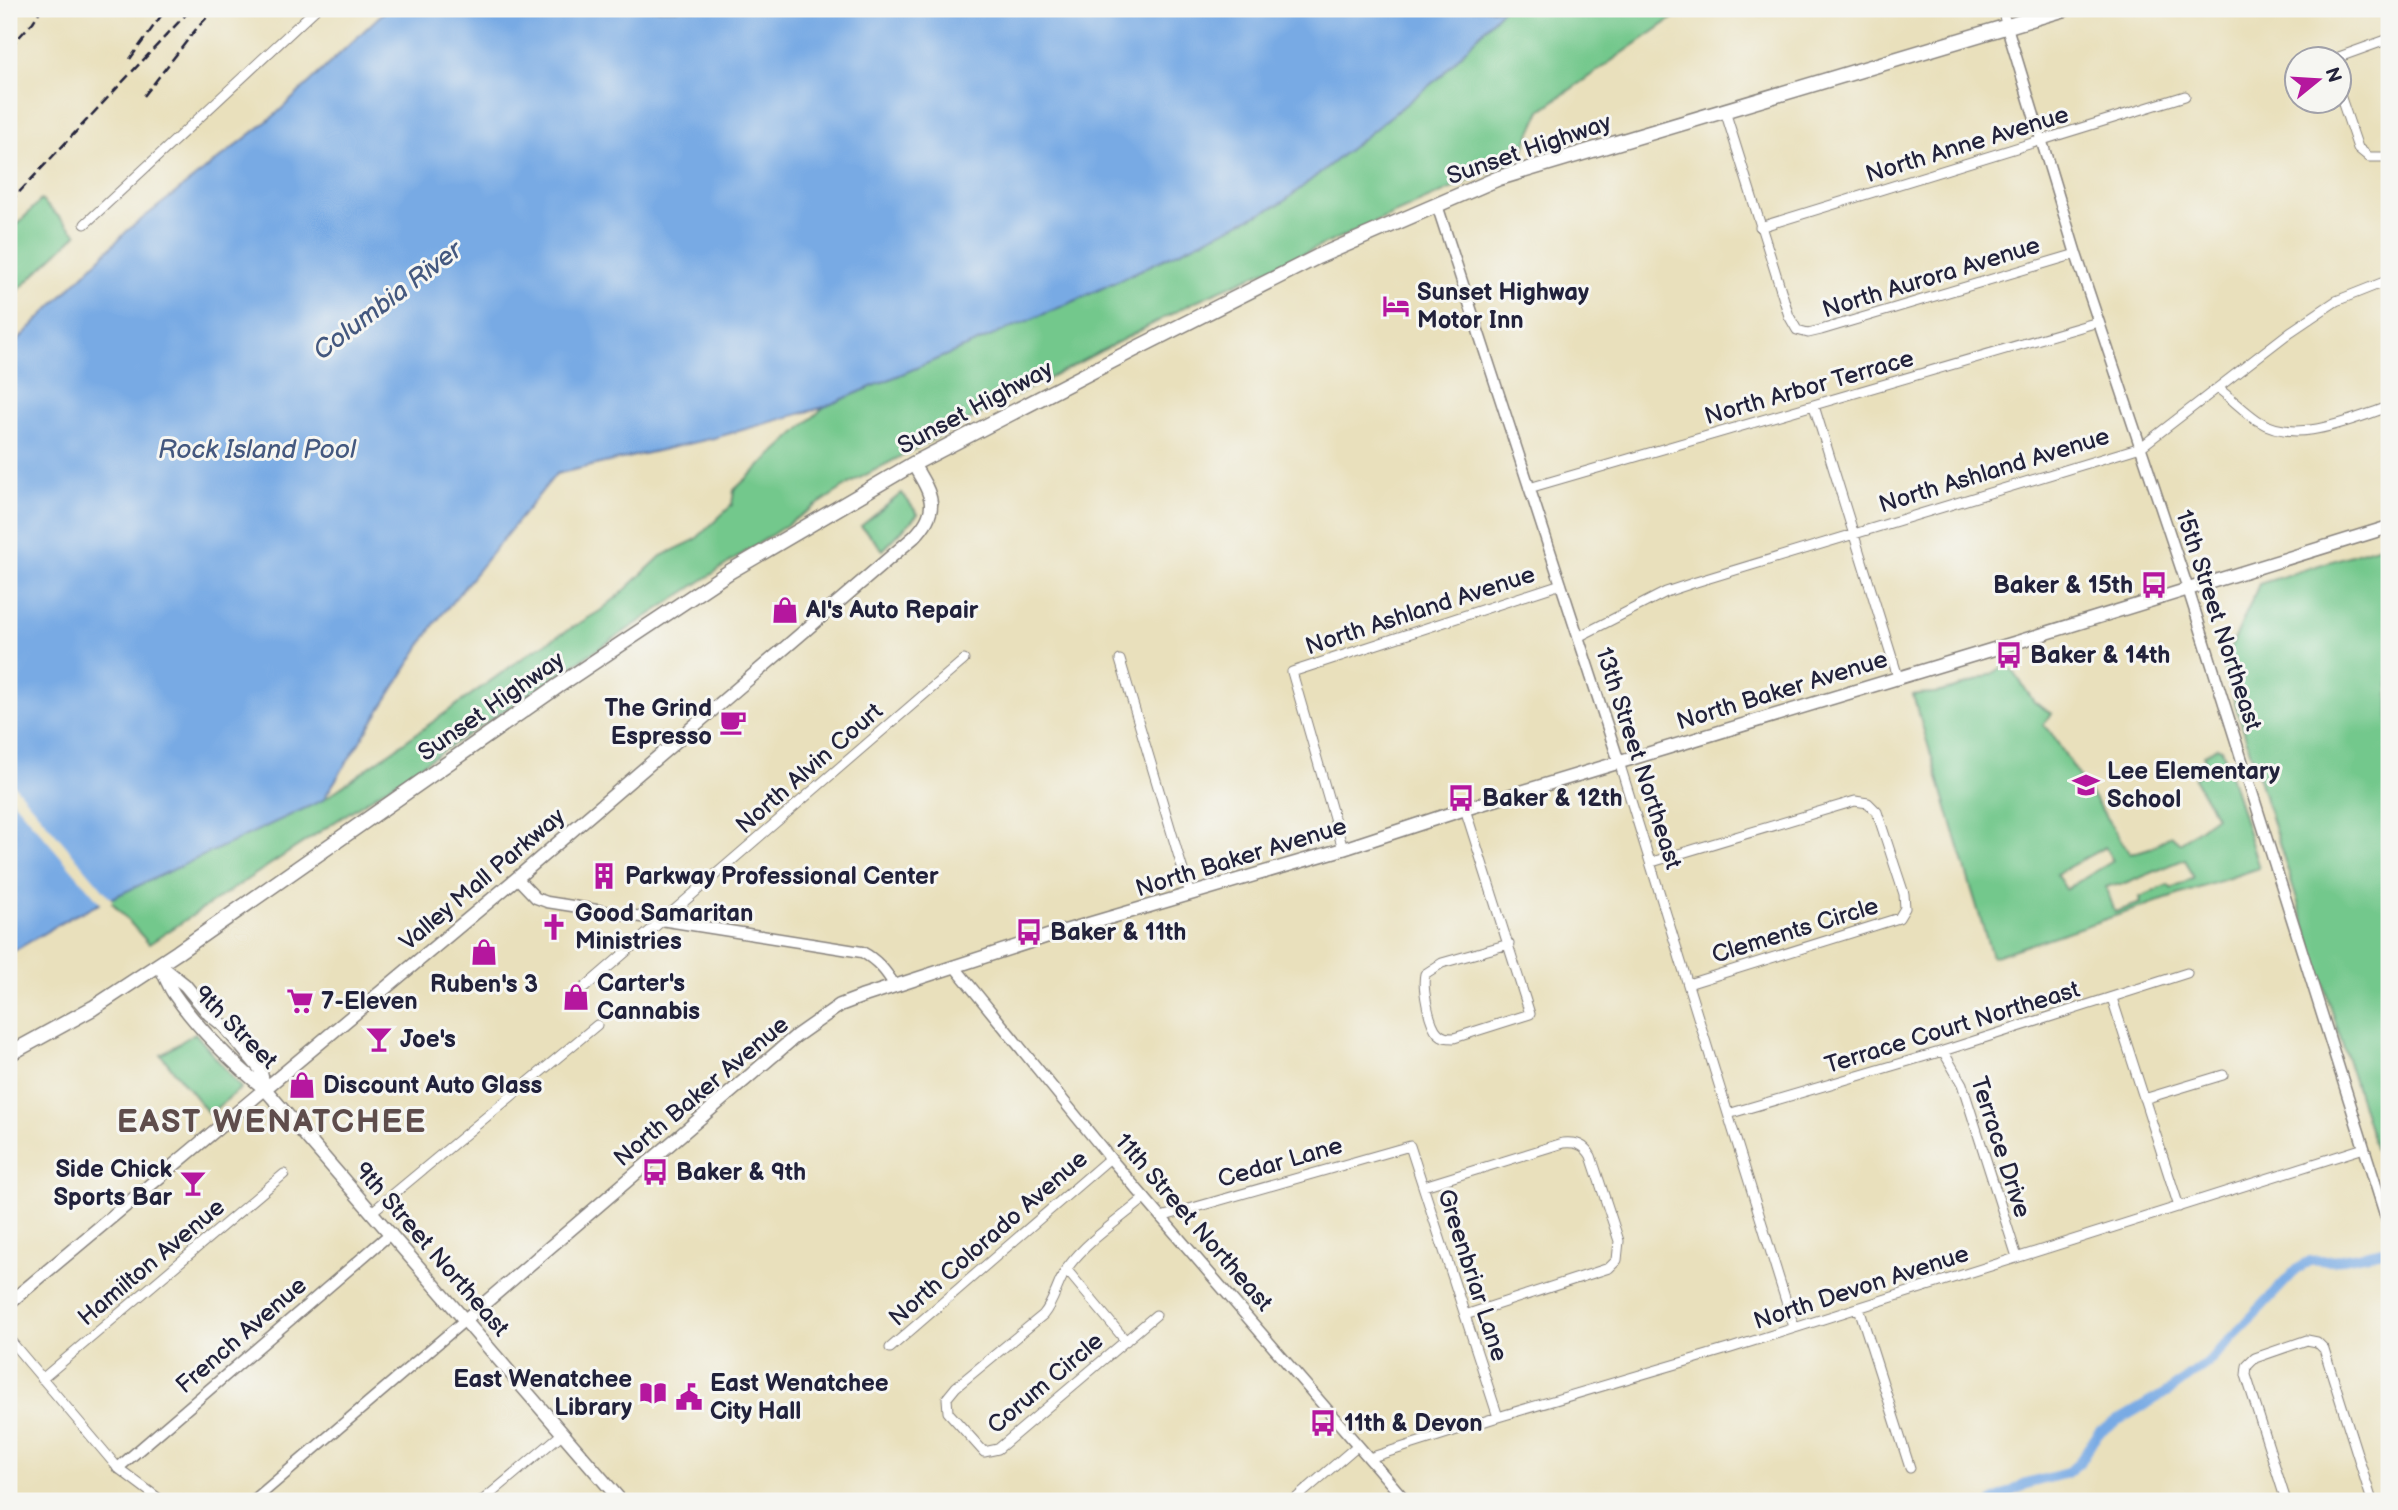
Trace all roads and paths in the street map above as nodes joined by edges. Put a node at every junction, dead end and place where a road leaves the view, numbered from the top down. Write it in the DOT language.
graph roads {
  1 [pos="316,9"];
  2 [pos="2002,9"];
  3 [pos="2065,9"];
  4 [pos="2007,27"];
  5 [pos="2389,39"];
  6 [pos="2352,53"];
  7 [pos="2185,96"];
  8 [pos="1725,111"];
  9 [pos="2348,116"];
  10 [pos="2041,142"];
  11 [pos="2389,157"];
  12 [pos="1437,205"];
  13 [pos="85,224"];
  14 [pos="1760,227"];
  15 [pos="2076,254"];
  16 [pos="2389,280"];
  17 [pos="2098,322"];
  18 [pos="2219,388"];
  19 [pos="1814,405"];
  20 [pos="2389,407"];
  21 [pos="2140,447"];
  22 [pos="913,464"];
  23 [pos="1530,488"];
  24 [pos="2389,527"];
  25 [pos="1852,533"];
  26 [pos="1560,584"];
  27 [pos="2188,589"];
  28 [pos="1578,637"];
  29 [pos="964,660"];
  30 [pos="1120,660"];
  31 [pos="1898,677"];
  32 [pos="1619,762"];
  33 [pos="1465,809"];
  34 [pos="1343,849"];
  35 [pos="1652,862"];
  36 [pos="517,878"];
  37 [pos="1190,894"];
  38 [pos="661,922"];
  39 [pos="1509,944"];
  40 [pos="159,964"];
  41 [pos="954,966"];
  42 [pos="2187,973"];
  43 [pos="1688,984"];
  44 [pos="895,986"];
  45 [pos="584,988"];
  46 [pos="2112,998"];
  47 [pos="597,1025"];
  48 [pos="1943,1051"];
  49 [pos="9,1054"];
  50 [pos="2224,1075"];
  51 [pos="265,1089"];
  52 [pos="2144,1099"];
  53 [pos="1728,1114"];
  54 [pos="1410,1146"];
  55 [pos="2364,1148"];
  56 [pos="1110,1158"];
  57 [pos="284,1174"];
  58 [pos="1424,1186"];
  59 [pos="1145,1198"];
  60 [pos="2179,1207"];
  61 [pos="373,1211"];
  62 [pos="1161,1217"];
  63 [pos="2389,1227"];
  64 [pos="391,1233"];
  65 [pos="2017,1257"];
  66 [pos="1066,1269"];
  67 [pos="9,1303"];
  68 [pos="1859,1308"];
  69 [pos="1156,1315"];
  70 [pos="1465,1315"];
  71 [pos="465,1320"];
  72 [pos="1794,1327"];
  73 [pos="9,1339"];
  74 [pos="1126,1341"];
  75 [pos="890,1348"];
  76 [pos="42,1379"];
  77 [pos="1499,1417"];
  78 [pos="563,1433"];
  79 [pos="1358,1445"];
  80 [pos="1369,1458"];
  81 [pos="118,1468"];
  82 [pos="1910,1468"];
  83 [pos="162,1501"];
  84 [pos="253,1501"];
  85 [pos="482,1501"];
  86 [pos="621,1501"];
  87 [pos="1293,1501"];
  88 [pos="1406,1501"];
  89 [pos="2286,1501"];
  90 [pos="2372,1501"];
  1 -- 13 [label="street"];
  2 -- 4 [label="street"];
  3 -- 4 [label="highway, Sunset Highway"];
  4 -- 8 [label="highway, Sunset Highway"];
  4 -- 10 [label="street, 15th Street Northeast"];
  5 -- 6 [label="street"];
  7 -- 10 [label="street, North Anne Avenue"];
  8 -- 12 [label="highway, Sunset Highway"];
  8 -- 14 [label="street"];
  9 -- 11 [label="street"];
  10 -- 14 [label="street, North Anne Avenue"];
  10 -- 15 [label="street, 15th Street Northeast"];
  12 -- 22 [label="highway, Sunset Highway"];
  12 -- 23 [label="street, 13th Street Northeast"];
  14 -- 15 [label="street, North Aurora Avenue"];
  15 -- 17 [label="street, 15th Street Northeast"];
  16 -- 18 [label="street, North Ashland Avenue"];
  17 -- 19 [label="street, North Arbor Terrace"];
  17 -- 21 [label="street, 15th Street Northeast"];
  18 -- 20 [label="street"];
  18 -- 21 [label="street, North Ashland Avenue"];
  19 -- 23 [label="street, North Arbor Terrace"];
  19 -- 25 [label="street"];
  21 -- 25 [label="street, North Ashland Avenue"];
  21 -- 27 [label="street, 15th Street Northeast"];
  22 -- 36 [label="main road, Valley Mall Parkway"];
  22 -- 40 [label="highway, Sunset Highway"];
  23 -- 26 [label="street, 13th Street Northeast"];
  24 -- 27 [label="main road, North Baker Avenue"];
  25 -- 28 [label="street, North Ashland Avenue"];
  25 -- 31 [label="street"];
  26 -- 28 [label="street, 13th Street Northeast"];
  26 -- 34 [label="street, North Ashland Avenue"];
  27 -- 31 [label="main road, North Baker Avenue"];
  27 -- 55 [label="street, 15th Street Northeast"];
  28 -- 32 [label="street, 13th Street Northeast"];
  29 -- 38 [label="street, North Alvin Court"];
  30 -- 37 [label="street"];
  31 -- 32 [label="main road, North Baker Avenue"];
  32 -- 33 [label="main road, North Baker Avenue"];
  32 -- 35 [label="street, 13th Street Northeast"];
  33 -- 34 [label="main road, North Baker Avenue"];
  33 -- 39 [label="street"];
  34 -- 37 [label="main road, North Baker Avenue"];
  35 -- 43 [label="street, 13th Street Northeast"];
  35 -- 43 [label="street, Clements Circle"];
  36 -- 38 [label="street"];
  36 -- 51 [label="main road, Valley Mall Parkway"];
  37 -- 41 [label="main road, North Baker Avenue"];
  38 -- 44 [label="street"];
  38 -- 45 [label="street, North Alvin Court"];
  39 -- 39 [label="street"];
  40 -- 49 [label="highway, Sunset Highway"];
  40 -- 51 [label="main road, 9th Street"];
  41 -- 44 [label="main road, North Baker Avenue"];
  41 -- 56 [label="street, 11th Street Northeast"];
  42 -- 46 [label="street, Terrace Court Northeast"];
  43 -- 53 [label="street, 13th Street Northeast"];
  44 -- 71 [label="main road, North Baker Avenue"];
  46 -- 48 [label="street, Terrace Court Northeast"];
  46 -- 52 [label="street"];
  47 -- 61 [label="street"];
  48 -- 53 [label="street, Terrace Court Northeast"];
  48 -- 65 [label="street, Terrace Drive"];
  50 -- 52 [label="street"];
  51 -- 61 [label="main road, 9th Street Northeast"];
  51 -- 67 [label="main road, Valley Mall Parkway"];
  52 -- 60 [label="street"];
  53 -- 72 [label="street, 13th Street Northeast"];
  54 -- 58 [label="street, Greenbriar Lane"];
  54 -- 62 [label="street, Cedar Lane"];
  55 -- 60 [label="street, North Devon Avenue"];
  55 -- 63 [label="street, 15th Street Northeast"];
  56 -- 59 [label="street, 11th Street Northeast"];
  56 -- 75 [label="street, North Colorado Avenue"];
  57 -- 76 [label="street, Hamilton Avenue"];
  58 -- 70 [label="street, Greenbriar Lane"];
  58 -- 70 [label="street"];
  59 -- 62 [label="street, 11th Street Northeast"];
  59 -- 66 [label="street, Corum Circle"];
  60 -- 65 [label="street, North Devon Avenue"];
  61 -- 64 [label="main road, 9th Street Northeast"];
  62 -- 79 [label="street, 11th Street Northeast"];
  64 -- 71 [label="main road, 9th Street Northeast"];
  64 -- 81 [label="street, French Avenue"];
  65 -- 68 [label="street, North Devon Avenue"];
  66 -- 74 [label="street, Corum Circle"];
  66 -- 74 [label="street, Corum Circle"];
  68 -- 72 [label="street, North Devon Avenue"];
  68 -- 82 [label="street"];
  69 -- 74 [label="street, Corum Circle"];
  70 -- 77 [label="street, Greenbriar Lane"];
  71 -- 78 [label="main road, 9th Street Northeast"];
  71 -- 84 [label="street, North Baker Avenue"];
  72 -- 77 [label="street, North Devon Avenue"];
  73 -- 76 [label="street"];
  76 -- 81 [label="street"];
  77 -- 80 [label="street, North Devon Avenue"];
  78 -- 85 [label="street"];
  78 -- 86 [label="main road, 9th Street Northeast"];
  79 -- 80 [label="street, 11th Street Northeast"];
  79 -- 87 [label="street"];
  80 -- 88 [label="street, 11th Street Northeast"];
  81 -- 83 [label="street"];
  89 -- 90 [label="street"];
}
